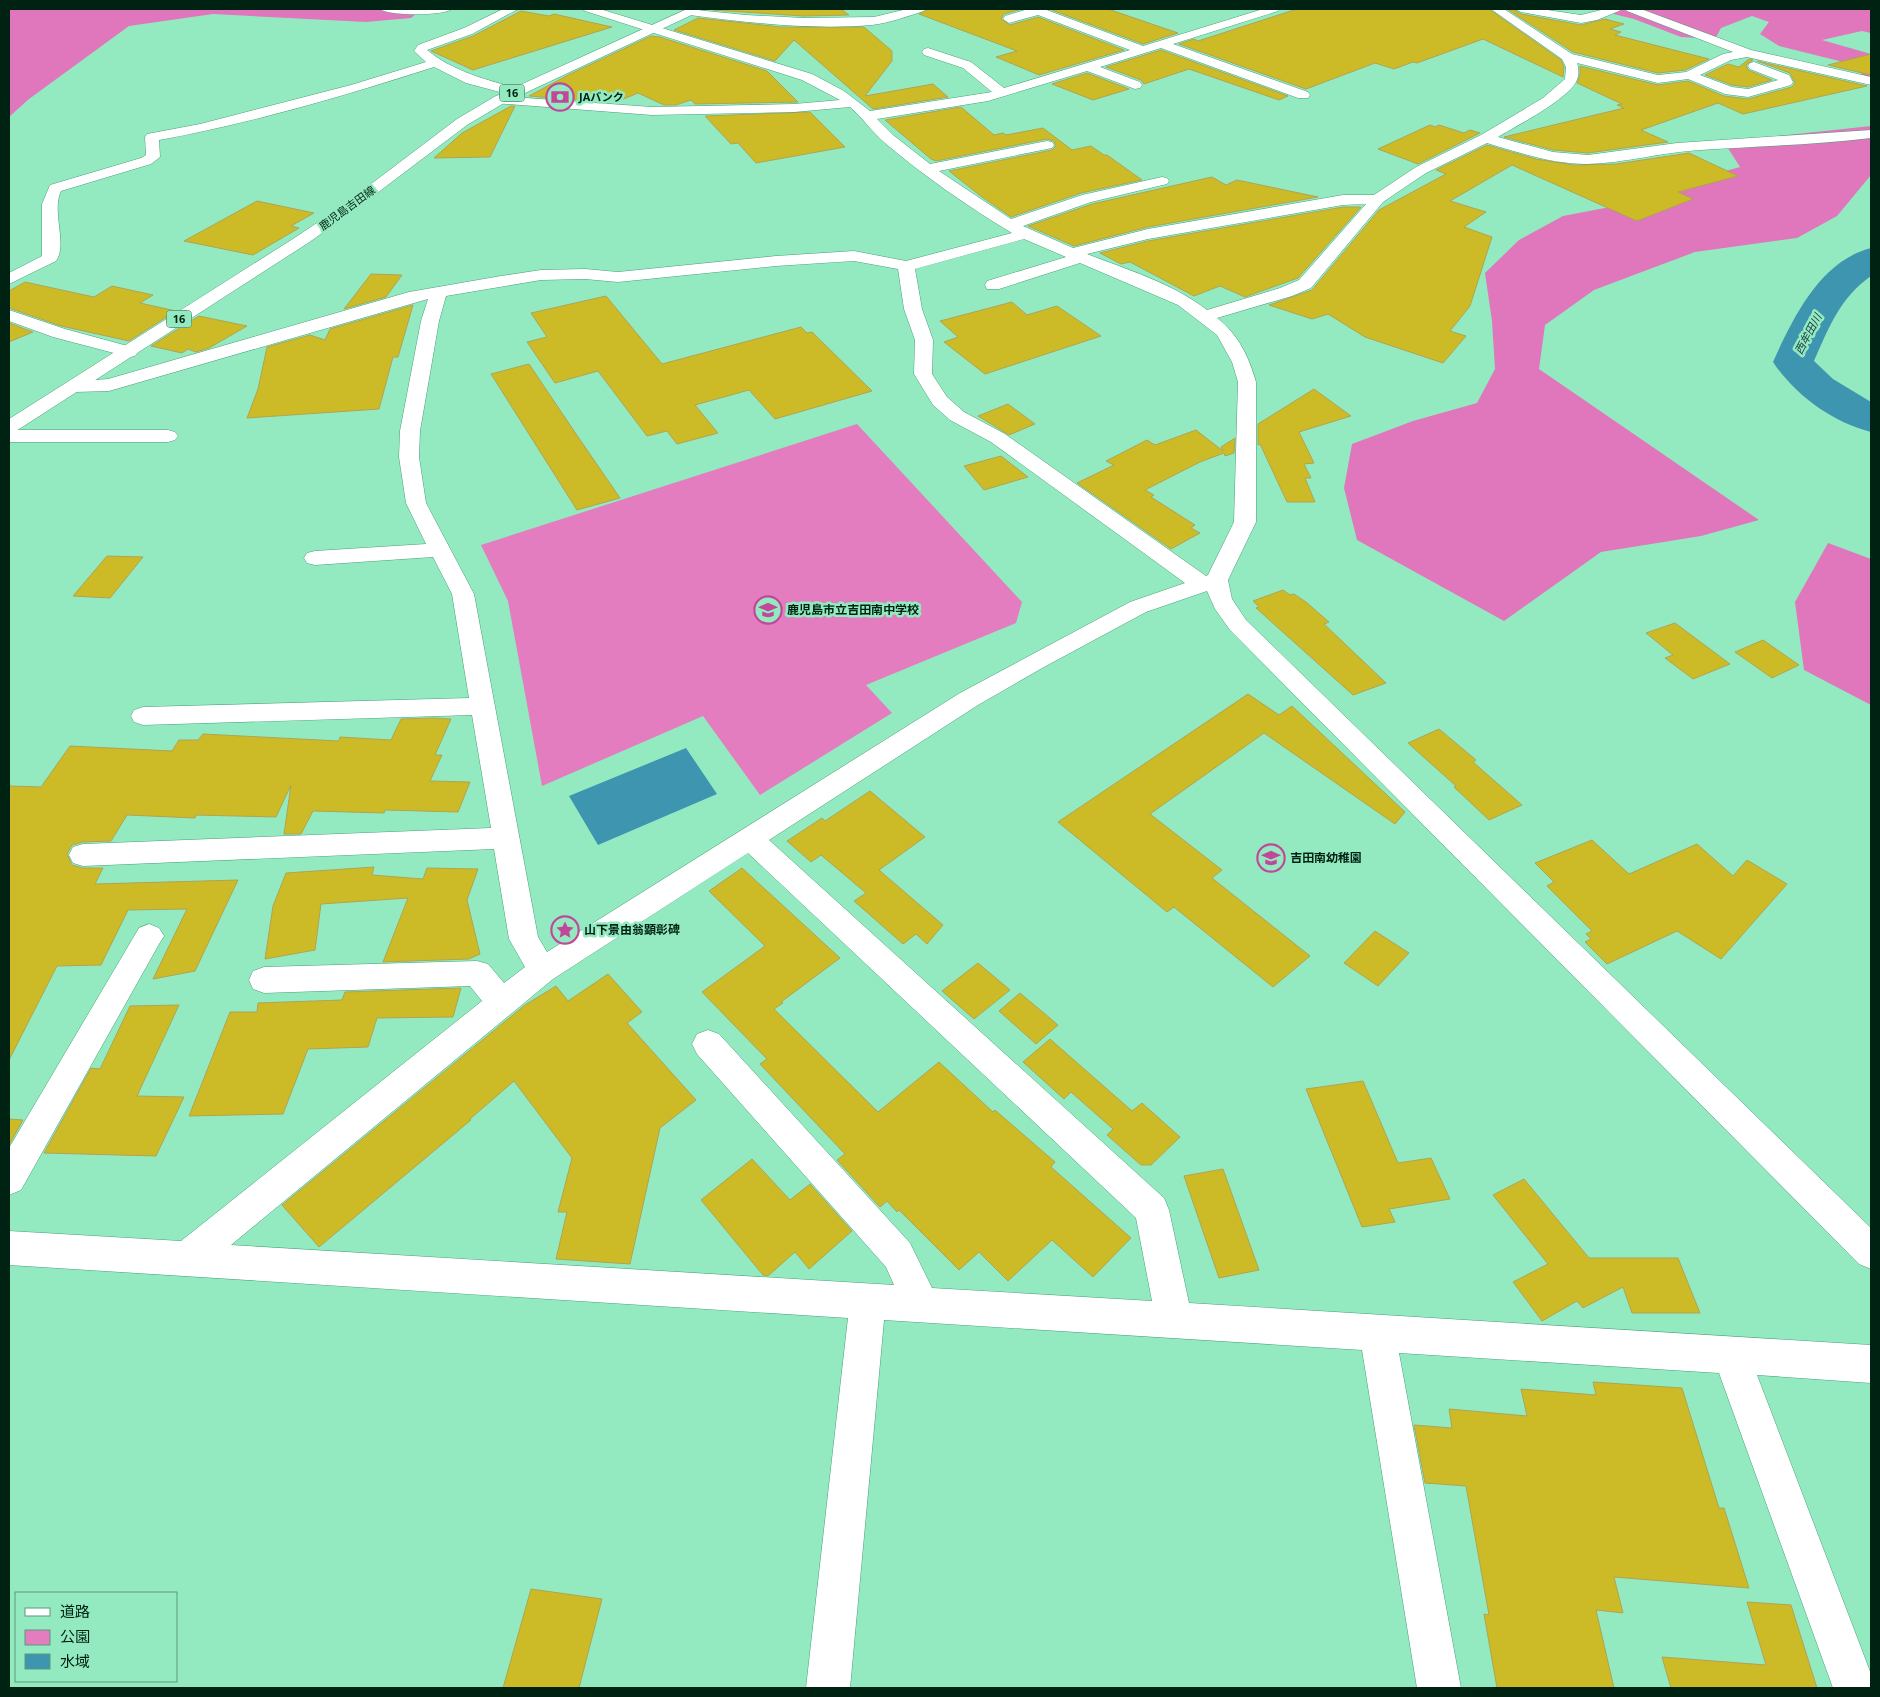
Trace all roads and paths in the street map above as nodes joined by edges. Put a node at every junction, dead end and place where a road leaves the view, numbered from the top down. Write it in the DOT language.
graph roads {
  1 [pos="386,9"];
  2 [pos="446,9"];
  3 [pos="512,9"];
  4 [pos="589,9"];
  5 [pos="823,9"];
  6 [pos="920,9"];
  7 [pos="1274,9"];
  8 [pos="1497,9"];
  9 [pos="1520,9"];
  10 [pos="1615,9"];
  11 [pos="1631,9"];
  12 [pos="693,10"];
  13 [pos="1036,10"];
  14 [pos="1009,19"];
  15 [pos="780,21"];
  16 [pos="1083,27"];
  17 [pos="652,29"];
  18 [pos="1065,33"];
  19 [pos="1161,44"];
  20 [pos="1143,50"];
  21 [pos="928,52"];
  22 [pos="1747,53"];
  23 [pos="1568,57"];
  24 [pos="1727,57"];
  25 [pos="435,64"];
  26 [pos="1088,67"];
  27 [pos="1690,75"];
  28 [pos="1871,81"];
  29 [pos="1135,85"];
  30 [pos="515,92"];
  31 [pos="1002,93"];
  32 [pos="1303,95"];
  33 [pos="499,100"];
  34 [pos="853,103"];
  35 [pos="867,116"];
  36 [pos="1871,134"];
  37 [pos="1486,138"];
  38 [pos="1047,144"];
  39 [pos="928,169"];
  40 [pos="1162,181"];
  41 [pos="1378,199"];
  42 [pos="1010,225"];
  43 [pos="1025,234"];
  44 [pos="1076,255"];
  45 [pos="906,266"];
  46 [pos="9,279"];
  47 [pos="993,285"];
  48 [pos="438,292"];
  49 [pos="9,315"];
  50 [pos="1205,316"];
  51 [pos="129,352"];
  52 [pos="75,386"];
  53 [pos="9,427"];
  54 [pos="9,436"];
  55 [pos="168,436"];
  56 [pos="440,550"];
  57 [pos="314,558"];
  58 [pos="1210,582"];
  59 [pos="482,706"];
  60 [pos="143,716"];
  61 [pos="505,838"];
  62 [pos="750,839"];
  63 [pos="83,855"];
  64 [pos="149,936"];
  65 [pos="542,970"];
  66 [pos="264,980"];
  67 [pos="502,1002"];
  68 [pos="708,1044"];
  69 [pos="9,1179"];
  70 [pos="9,1248"];
  71 [pos="1871,1252"];
  72 [pos="189,1257"];
  73 [pos="868,1301"];
  74 [pos="921,1304"];
  75 [pos="1174,1319"];
  76 [pos="1377,1332"];
  77 [pos="1730,1355"];
  78 [pos="1871,1364"];
  79 [pos="828,1688"];
  80 [pos="1439,1688"];
  81 [pos="1855,1688"];
  1 -- 2 [label="street"];
  3 -- 25 [label="street"];
  4 -- 17 [label="street"];
  5 -- 15 [label="street"];
  6 -- 15 [label="street"];
  7 -- 19 [label="street"];
  8 -- 23 [label="street"];
  9 -- 10 [label="street"];
  11 -- 22 [label="street"];
  12 -- 15 [label="street"];
  12 -- 17 [label="street, 鹿児島吉田線 / 16"];
  13 -- 14 [label="street"];
  13 -- 16 [label="street"];
  16 -- 18 [label="street"];
  16 -- 20 [label="street"];
  17 -- 30 [label="street, 鹿児島吉田線 / 16"];
  17 -- 34 [label="street"];
  19 -- 20 [label="street"];
  19 -- 32 [label="street"];
  20 -- 26 [label="street"];
  21 -- 31 [label="street"];
  22 -- 24 [label="street"];
  22 -- 28 [label="street"];
  23 -- 27 [label="street"];
  23 -- 37 [label="street"];
  24 -- 27 [label="street"];
  24 -- 27 [label="street"];
  25 -- 30 [label="street"];
  25 -- 46 [label="street"];
  26 -- 29 [label="street"];
  26 -- 31 [label="street"];
  30 -- 33 [label="street, 鹿児島吉田線 / 16"];
  31 -- 35 [label="street"];
  33 -- 34 [label="street"];
  33 -- 51 [label="street, 鹿児島吉田線 / 16"];
  34 -- 35 [label="street"];
  35 -- 39 [label="street"];
  36 -- 37 [label="street"];
  37 -- 41 [label="street"];
  38 -- 39 [label="street"];
  39 -- 42 [label="street"];
  40 -- 42 [label="street"];
  41 -- 44 [label="street"];
  41 -- 50 [label="street"];
  42 -- 43 [label="street"];
  43 -- 44 [label="street"];
  43 -- 45 [label="street"];
  44 -- 47 [label="street"];
  44 -- 50 [label="street"];
  45 -- 48 [label="street"];
  45 -- 58 [label="street"];
  48 -- 52 [label="street"];
  48 -- 56 [label="street"];
  49 -- 51 [label="street"];
  50 -- 58 [label="street"];
  51 -- 52 [label="street, 鹿児島吉田線 / 16"];
  52 -- 53 [label="street, 鹿児島吉田線 / 16"];
  54 -- 55 [label="street"];
  56 -- 57 [label="street"];
  56 -- 59 [label="street"];
  58 -- 62 [label="street"];
  58 -- 71 [label="street"];
  59 -- 60 [label="street"];
  59 -- 61 [label="street"];
  61 -- 63 [label="street"];
  61 -- 65 [label="street"];
  62 -- 65 [label="street"];
  62 -- 75 [label="street"];
  64 -- 69 [label="street"];
  65 -- 67 [label="street"];
  66 -- 67 [label="street"];
  67 -- 72 [label="street"];
  68 -- 74 [label="street"];
  70 -- 72 [label="street"];
  72 -- 73 [label="street"];
  73 -- 74 [label="street"];
  73 -- 79 [label="street"];
  74 -- 75 [label="street"];
  75 -- 76 [label="street"];
  76 -- 77 [label="street"];
  76 -- 80 [label="street"];
  77 -- 78 [label="street"];
  77 -- 81 [label="street"];
}
